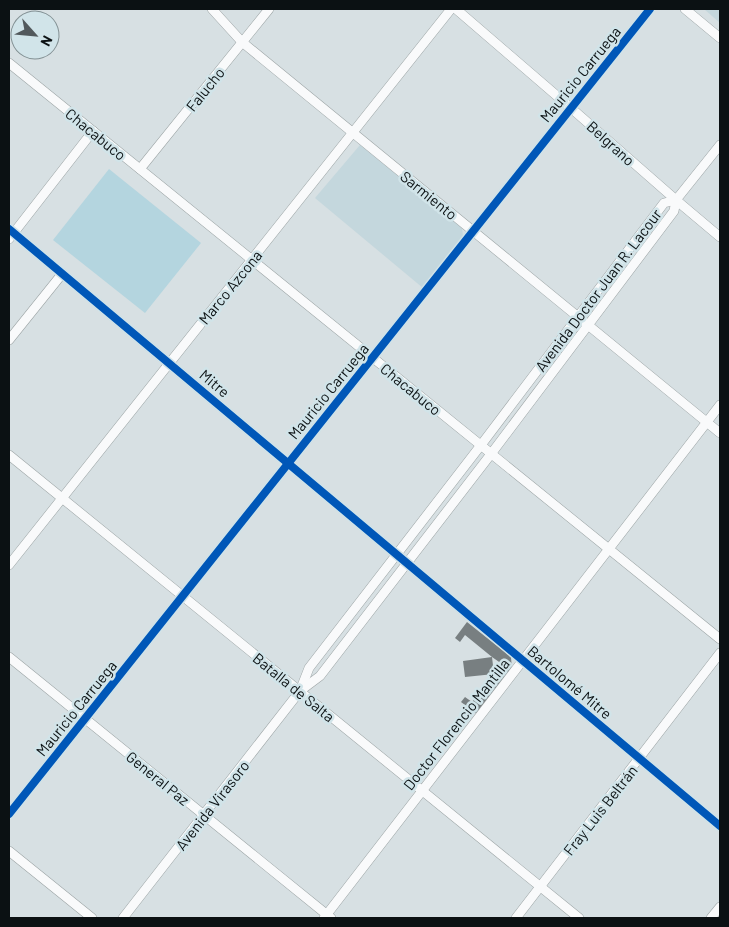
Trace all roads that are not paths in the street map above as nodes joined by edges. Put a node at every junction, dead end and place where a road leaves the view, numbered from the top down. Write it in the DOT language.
graph roads {
  1 [pos="212,9"];
  2 [pos="269,9"];
  3 [pos="451,9"];
  4 [pos="456,9"];
  5 [pos="650,9"];
  6 [pos="685,9"];
  7 [pos="720,38"];
  8 [pos="242,42"];
  9 [pos="9,63"];
  10 [pos="571,108"];
  11 [pos="94,131"];
  12 [pos="353,133"];
  13 [pos="720,145"];
  14 [pos="140,169"];
  15 [pos="676,200"];
  16 [pos="473,231"];
  17 [pos="10,234"];
  18 [pos="720,237"];
  19 [pos="252,259"];
  20 [pos="62,274"];
  21 [pos="578,317"];
  22 [pos="588,325"];
  23 [pos="9,340"];
  24 [pos="372,357"];
  25 [pos="169,363"];
  26 [pos="720,405"];
  27 [pos="707,422"];
  28 [pos="720,433"];
  29 [pos="481,445"];
  30 [pos="491,454"];
  31 [pos="9,455"];
  32 [pos="288,463"];
  33 [pos="62,498"];
  34 [pos="609,549"];
  35 [pos="402,558"];
  36 [pos="9,565"];
  37 [pos="182,596"];
  38 [pos="720,639"];
  39 [pos="720,653"];
  40 [pos="9,657"];
  41 [pos="523,660"];
  42 [pos="300,692"];
  43 [pos="85,718"];
  44 [pos="639,758"];
  45 [pos="422,791"];
  46 [pos="9,814"];
  47 [pos="204,815"];
  48 [pos="720,826"];
  49 [pos="9,851"];
  50 [pos="540,887"];
  51 [pos="720,906"];
  52 [pos="327,917"];
  53 [pos="92,918"];
  54 [pos="123,918"];
  55 [pos="516,918"];
  56 [pos="579,918"];
  57 [pos="711,918"];
  1 -- 8 [label="street, Sarmiento"];
  2 -- 8 [label="street, Falucho"];
  3 -- 12 [label="street, Marco Azcona"];
  4 -- 10 [label="street, Belgrano"];
  5 -- 10 [label="street, Mauricio Carruega"];
  6 -- 7 [label="street"];
  8 -- 12 [label="street, Sarmiento"];
  8 -- 14 [label="street, Falucho"];
  9 -- 11 [label="street, Chacabuco"];
  10 -- 15 [label="street, Belgrano"];
  10 -- 16 [label="street, Mauricio Carruega"];
  11 -- 14 [label="street, Chacabuco"];
  11 -- 17 [label="street"];
  12 -- 16 [label="street, Sarmiento"];
  12 -- 19 [label="street, Marco Azcona"];
  13 -- 15 [label="street"];
  14 -- 19 [label="street, Chacabuco"];
  15 -- 18 [label="street, Belgrano"];
  15 -- 21 [label="street, Avenida Doctor Juan R. Lacour"];
  15 -- 22 [label="street, Avenida Doctor Juan R. Lacour"];
  16 -- 21 [label="street, Sarmiento"];
  16 -- 24 [label="street, Mauricio Carruega"];
  17 -- 20 [label="street, Mitre"];
  19 -- 24 [label="street, Chacabuco"];
  19 -- 25 [label="street, Marco Azcona"];
  20 -- 23 [label="street"];
  20 -- 25 [label="street, Mitre"];
  21 -- 22 [label="street, Sarmiento"];
  21 -- 29 [label="street, Avenida Doctor Juan R. Lacour"];
  22 -- 27 [label="street, Sarmiento"];
  22 -- 30 [label="street, Avenida Doctor Juan R. Lacour"];
  24 -- 29 [label="street, Chacabuco"];
  24 -- 32 [label="street, Mauricio Carruega"];
  25 -- 32 [label="street, Mitre"];
  25 -- 33 [label="street, Marco Azcona"];
  26 -- 27 [label="street, Doctor Florencio Mantilla"];
  27 -- 28 [label="street, Sarmiento"];
  27 -- 34 [label="street, Doctor Florencio Mantilla"];
  29 -- 30 [label="street, Chacabuco"];
  29 -- 35 [label="street, Avenida Doctor Juan R. Lacour"];
  30 -- 34 [label="street, Chacabuco"];
  30 -- 35 [label="street, Avenida Doctor Juan R. Lacour"];
  31 -- 33 [label="street, Batalla de Salta"];
  32 -- 35 [label="street, Mitre"];
  32 -- 37 [label="street, Mauricio Carruega"];
  33 -- 36 [label="street, Marco Azcona"];
  33 -- 37 [label="street, Batalla de Salta"];
  34 -- 38 [label="street, Chacabuco"];
  34 -- 41 [label="street, Doctor Florencio Mantilla"];
  35 -- 41 [label="street, Bartolomé Mitre"];
  35 -- 42 [label="street, Avenida Doctor Juan R. Lacour"];
  35 -- 42 [label="street, Avenida Doctor Juan R. Lacour"];
  37 -- 42 [label="street, Batalla de Salta"];
  37 -- 43 [label="street, Mauricio Carruega"];
  39 -- 44 [label="street, Fray Luis Beltrán"];
  40 -- 43 [label="street, General Paz"];
  41 -- 44 [label="street, Bartolomé Mitre"];
  41 -- 45 [label="street, Doctor Florencio Mantilla"];
  42 -- 45 [label="street, Batalla de Salta"];
  42 -- 47 [label="street, Avenida Virasoro"];
  43 -- 46 [label="street, Mauricio Carruega"];
  43 -- 47 [label="street, General Paz"];
  44 -- 48 [label="street, Bartolomé Mitre"];
  44 -- 50 [label="street, Fray Luis Beltrán"];
  45 -- 50 [label="street, Batalla de Salta"];
  45 -- 52 [label="street, Doctor Florencio Mantilla"];
  47 -- 52 [label="street, General Paz"];
  47 -- 54 [label="street, Avenida Virasoro"];
  49 -- 53 [label="street"];
  50 -- 55 [label="street, Fray Luis Beltrán"];
  50 -- 56 [label="street, Batalla de Salta"];
  51 -- 57 [label="street"];
}
